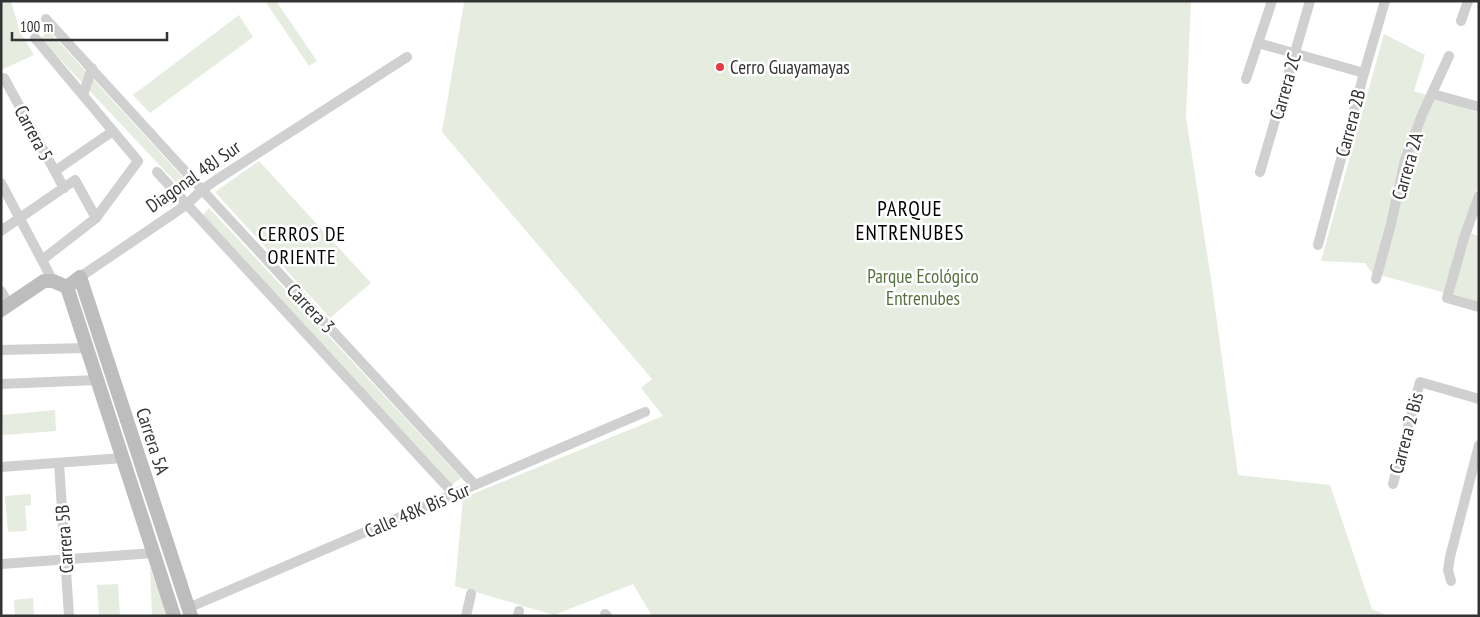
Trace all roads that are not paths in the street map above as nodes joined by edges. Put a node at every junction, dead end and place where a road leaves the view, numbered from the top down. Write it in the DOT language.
graph roads {
  1 [pos="1272,1"];
  2 [pos="1310,1"];
  3 [pos="1385,1"];
  4 [pos="1468,1"];
  5 [pos="46,19"];
  6 [pos="1461,21"];
  7 [pos="34,38"];
  8 [pos="1258,43"];
  9 [pos="1295,52"];
  10 [pos="1448,56"];
  11 [pos="407,57"];
  12 [pos="92,68"];
  13 [pos="1364,73"];
  14 [pos="4,78"];
  15 [pos="1246,79"];
  16 [pos="1433,94"];
  17 [pos="83,95"];
  18 [pos="1479,107"];
  19 [pos="113,131"];
  20 [pos="55,171"];
  21 [pos="157,172"];
  22 [pos="1260,172"];
  23 [pos="1,183"];
  24 [pos="64,188"];
  25 [pos="202,190"];
  26 [pos="1479,196"];
  27 [pos="186,205"];
  28 [pos="20,218"];
  29 [pos="96,218"];
  30 [pos="1,231"];
  31 [pos="1318,245"];
  32 [pos="42,260"];
  33 [pos="80,277"];
  34 [pos="1376,279"];
  35 [pos="53,281"];
  36 [pos="67,287"];
  37 [pos="1,290"];
  38 [pos="5,308"];
  39 [pos="1479,308"];
  40 [pos="87,348"];
  41 [pos="1,350"];
  42 [pos="97,380"];
  43 [pos="1,384"];
  44 [pos="1479,399"];
  45 [pos="645,412"];
  46 [pos="1479,445"];
  47 [pos="123,458"];
  48 [pos="59,463"];
  49 [pos="1,467"];
  50 [pos="1393,484"];
  51 [pos="475,485"];
  52 [pos="454,494"];
  53 [pos="154,553"];
  54 [pos="65,559"];
  55 [pos="1,564"];
  56 [pos="1451,581"];
  57 [pos="471,594"];
  58 [pos="190,612"];
  59 [pos="69,616"];
  60 [pos="174,616"];
  61 [pos="466,616"];
  1 -- 8 [label="street"];
  2 -- 9 [label="street, Carrera 2C"];
  3 -- 13 [label="street, Carrera 2B"];
  4 -- 6 [label="street"];
  5 -- 12 [label="street, Carrera 3"];
  7 -- 17 [label="street"];
  8 -- 9 [label="street"];
  8 -- 15 [label="street"];
  9 -- 13 [label="street"];
  9 -- 22 [label="street, Carrera 2C"];
  10 -- 16 [label="street, Carrera 2A"];
  11 -- 25 [label="street, Diagonal 48J Sur"];
  12 -- 17 [label="street"];
  12 -- 25 [label="street, Carrera 3"];
  13 -- 31 [label="street, Carrera 2B"];
  14 -- 20 [label="street, Carrera 5"];
  16 -- 18 [label="street"];
  16 -- 34 [label="street, Carrera 2A"];
  17 -- 19 [label="street"];
  19 -- 20 [label="street"];
  19 -- 29 [label="street"];
  20 -- 24 [label="street, Carrera 5"];
  21 -- 27 [label="street, Carrera 3"];
  23 -- 28 [label="street"];
  24 -- 28 [label="street"];
  24 -- 29 [label="street"];
  25 -- 27 [label="street, Diagonal 48J Sur"];
  25 -- 51 [label="street, Carrera 3"];
  26 -- 39 [label="street"];
  27 -- 33 [label="street, Diagonal 48J Sur"];
  27 -- 52 [label="street, Carrera 3"];
  28 -- 30 [label="street"];
  28 -- 32 [label="street"];
  29 -- 32 [label="street"];
  32 -- 35 [label="street"];
  33 -- 36 [label="street, Diagonal 48J Sur"];
  33 -- 58 [label="street, Carrera 5A"];
  35 -- 36 [label="street"];
  35 -- 38 [label="street"];
  36 -- 40 [label="street, Carrera 5A"];
  37 -- 38 [label="street"];
  40 -- 41 [label="street"];
  40 -- 42 [label="street, Carrera 5A"];
  42 -- 43 [label="street"];
  42 -- 47 [label="street, Carrera 5A"];
  44 -- 50 [label="street, Carrera 2 Bis"];
  45 -- 51 [label="street, Calle 48K Bis Sur"];
  46 -- 56 [label="street"];
  47 -- 48 [label="street"];
  47 -- 53 [label="street, Carrera 5A"];
  48 -- 49 [label="street"];
  48 -- 54 [label="street, Carrera 5B"];
  51 -- 52 [label="street, Calle 48K Bis Sur"];
  52 -- 58 [label="street, Calle 48K Bis Sur"];
  53 -- 54 [label="street"];
  53 -- 60 [label="street, Carrera 5A"];
  54 -- 55 [label="street"];
  54 -- 59 [label="street, Carrera 5B"];
  57 -- 61 [label="street"];
}
